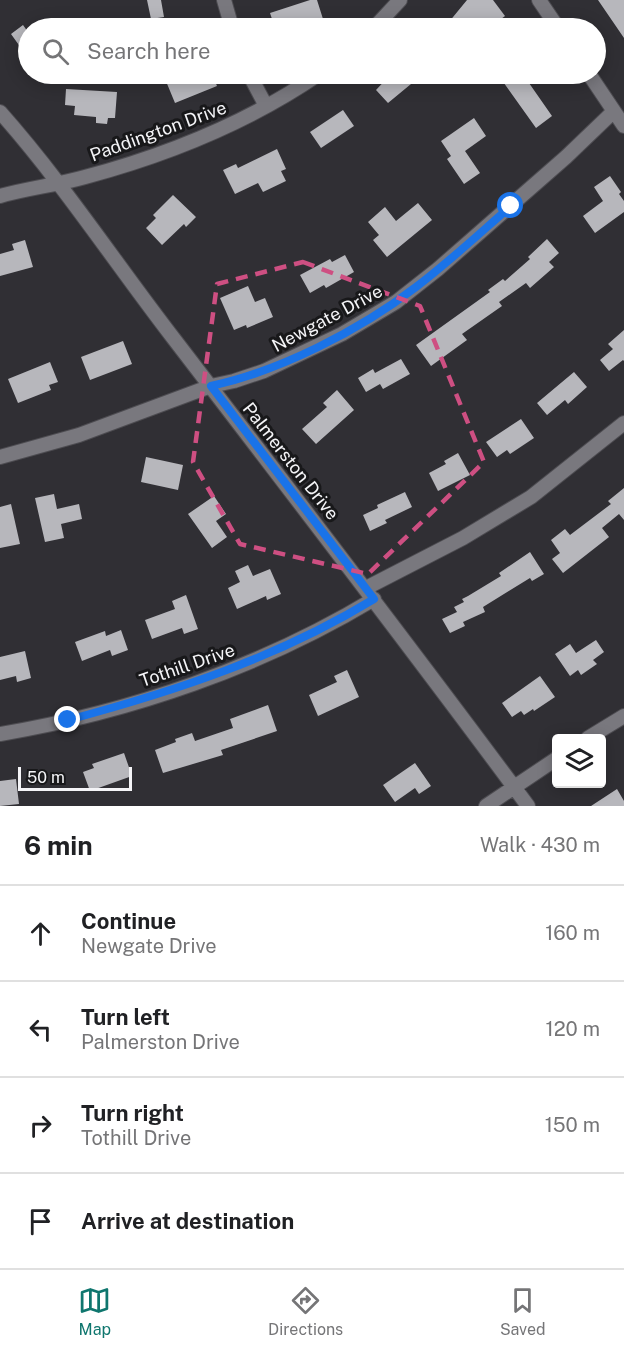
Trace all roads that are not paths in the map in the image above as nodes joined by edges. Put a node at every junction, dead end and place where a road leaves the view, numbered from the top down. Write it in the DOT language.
graph roads {
  1 [pos="224,0"];
  2 [pos="400,0"];
  3 [pos="539,0"];
  4 [pos="229,18"];
  5 [pos="383,18"];
  6 [pos="551,18"];
  7 [pos="254,84"];
  8 [pos="302,84"];
  9 [pos="596,84"];
  10 [pos="266,106"];
  11 [pos="614,111"];
  12 [pos="0,112"];
  13 [pos="624,126"];
  14 [pos="56,183"];
  15 [pos="0,196"];
  16 [pos="211,386"];
  17 [pos="624,423"];
  18 [pos="0,458"];
  19 [pos="370,593"];
  20 [pos="624,716"];
  21 [pos="0,734"];
  22 [pos="595,734"];
  23 [pos="552,762"];
  24 [pos="514,786"];
  25 [pos="486,806"];
  26 [pos="528,806"];
  1 -- 4 [label="street"];
  2 -- 5 [label="street"];
  3 -- 6 [label="street"];
  7 -- 10 [label="street"];
  8 -- 10 [label="street, Paddington Drive"];
  9 -- 11 [label="street"];
  10 -- 14 [label="street, Paddington Drive"];
  11 -- 13 [label="street"];
  11 -- 16 [label="street, Newgate Drive"];
  12 -- 14 [label="street, Palmerston Drive"];
  14 -- 15 [label="street, Paddington Drive"];
  14 -- 16 [label="street, Palmerston Drive"];
  16 -- 18 [label="street, Newgate Drive"];
  16 -- 19 [label="street, Palmerston Drive"];
  17 -- 19 [label="street, Tothill Drive"];
  19 -- 21 [label="street, Tothill Drive"];
  19 -- 24 [label="street, Palmerston Drive"];
  20 -- 22 [label="street"];
  23 -- 24 [label="street"];
  24 -- 25 [label="street"];
  24 -- 26 [label="street, Palmerston Drive"];
}
